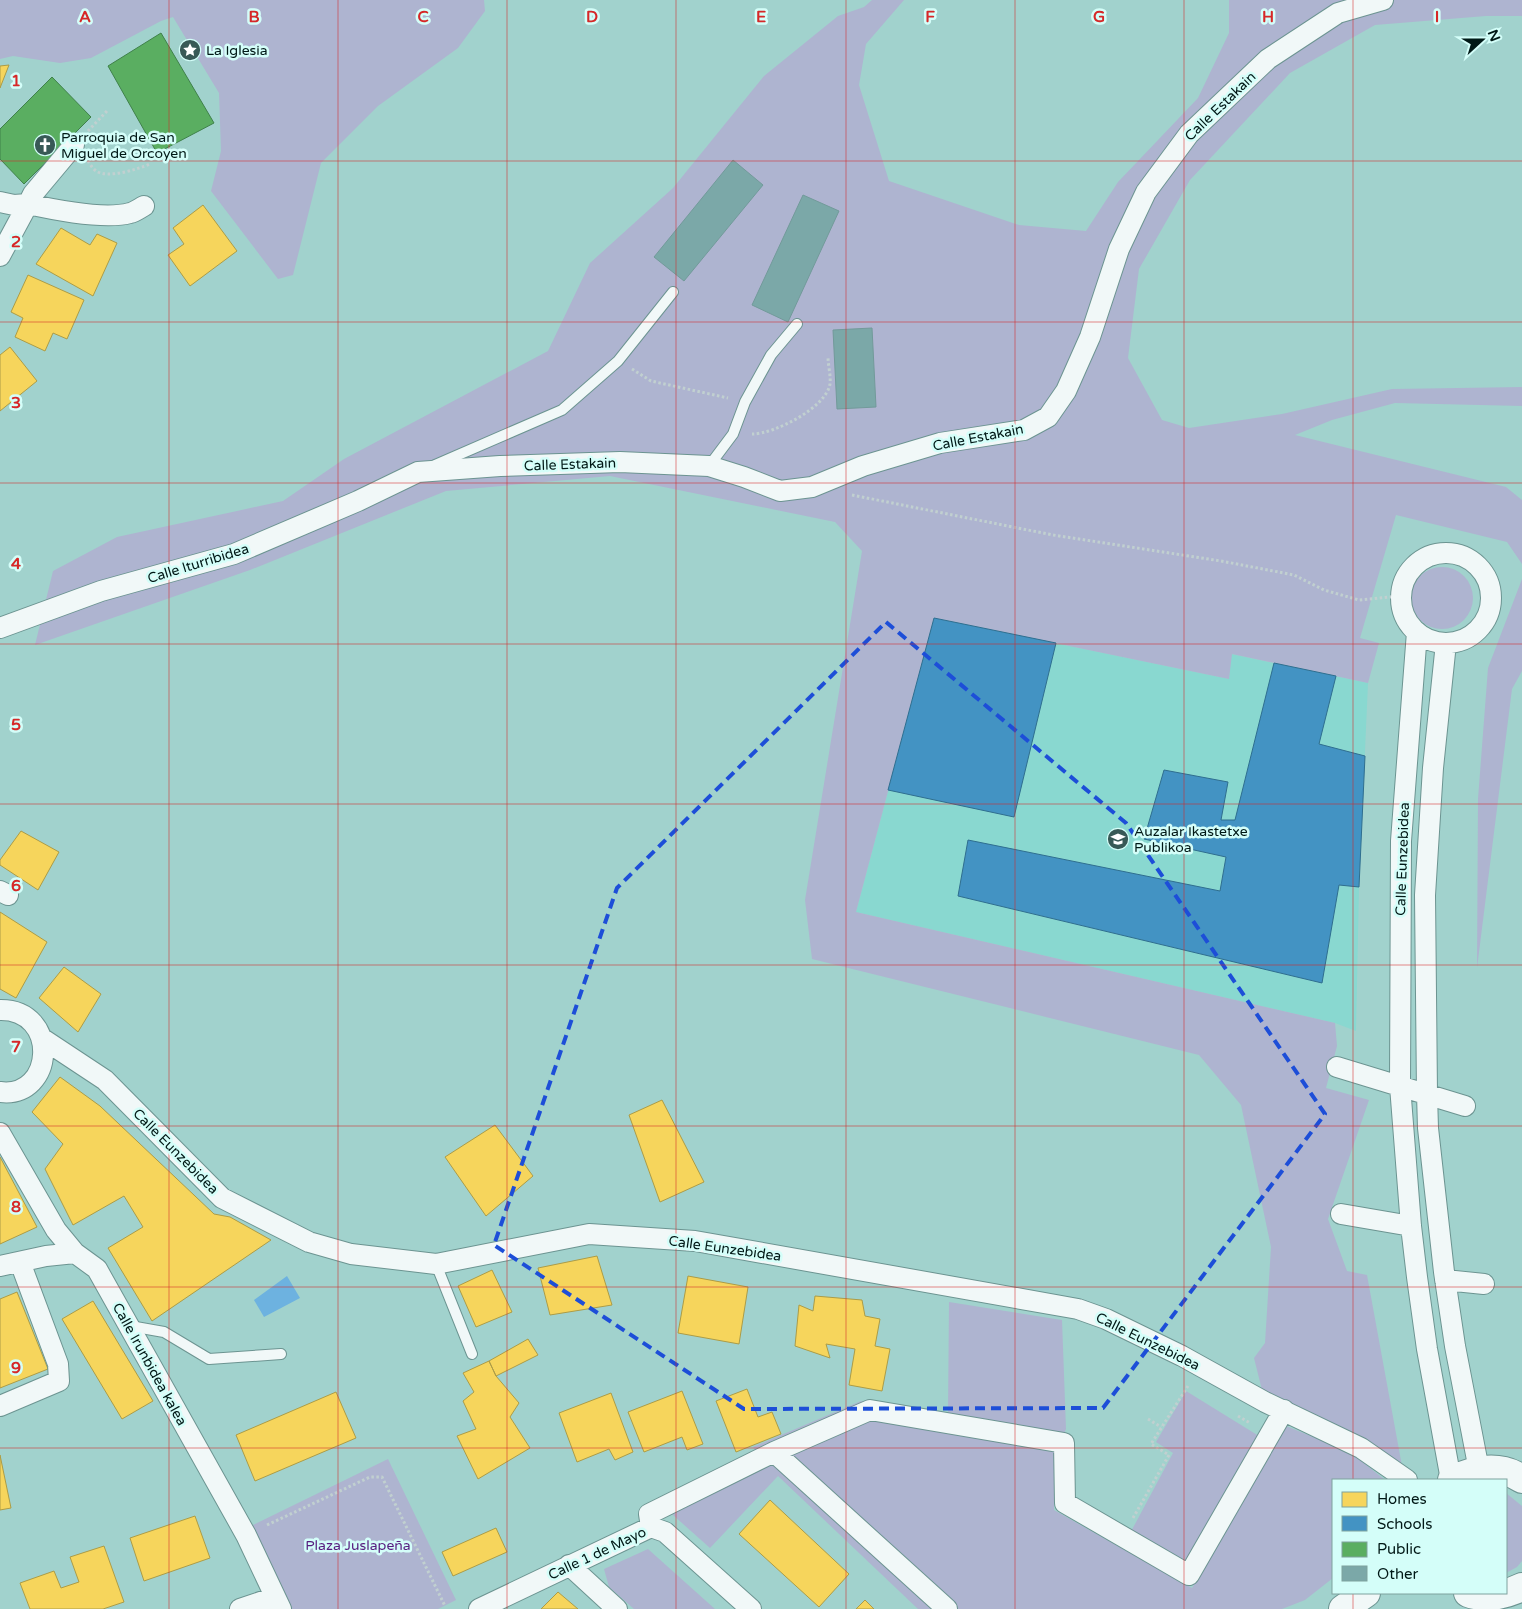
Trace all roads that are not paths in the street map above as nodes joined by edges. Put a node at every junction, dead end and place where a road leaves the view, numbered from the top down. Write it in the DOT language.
graph roads {
  1 [pos="1383,0"];
  2 [pos="74,145"];
  3 [pos="0,202"];
  4 [pos="28,204"];
  5 [pos="144,206"];
  6 [pos="0,256"];
  7 [pos="673,292"];
  8 [pos="797,324"];
  9 [pos="709,466"];
  10 [pos="418,472"];
  11 [pos="0,628"];
  12 [pos="1417,632"];
  13 [pos="1446,643"];
  14 [pos="0,1010"];
  15 [pos="42,1039"];
  16 [pos="1337,1067"];
  17 [pos="1400,1086"];
  18 [pos="0,1092"];
  19 [pos="1427,1094"];
  20 [pos="1465,1106"];
  21 [pos="0,1133"];
  22 [pos="1341,1214"];
  23 [pos="1411,1226"];
  24 [pos="75,1253"];
  25 [pos="20,1262"];
  26 [pos="436,1264"];
  27 [pos="0,1266"];
  28 [pos="1445,1280"];
  29 [pos="1484,1284"];
  30 [pos="129,1326"];
  31 [pos="281,1354"];
  32 [pos="472,1354"];
  33 [pos="0,1406"];
  34 [pos="1284,1410"];
  35 [pos="774,1452"];
  36 [pos="1479,1470"];
  37 [pos="1406,1479"];
  38 [pos="1452,1479"];
  39 [pos="1454,1479"];
  40 [pos="1522,1479"];
  41 [pos="651,1527"];
  42 [pos="570,1565"];
  43 [pos="1522,1587"];
  44 [pos="1364,1594"];
  45 [pos="1484,1600"];
  46 [pos="278,1603"];
  47 [pos="240,1609"];
  48 [pos="479,1609"];
  49 [pos="617,1609"];
  50 [pos="751,1609"];
  51 [pos="947,1609"];
  52 [pos="1342,1609"];
  1 -- 9 [label="street, Calle Estakain"];
  2 -- 4 [label="street"];
  3 -- 4 [label="street"];
  4 -- 5 [label="street"];
  4 -- 6 [label="street"];
  7 -- 10 [label="lane"];
  8 -- 9 [label="lane"];
  9 -- 10 [label="street, Calle Estakain"];
  10 -- 11 [label="street, Calle Iturribidea"];
  12 -- 13 [label="street"];
  12 -- 13 [label="street"];
  12 -- 17 [label="street, Calle Eunzebidea"];
  13 -- 19 [label="street, Calle Eunzebidea"];
  14 -- 15 [label="street"];
  15 -- 18 [label="street"];
  15 -- 26 [label="street, Calle Eunzebidea"];
  16 -- 17 [label="street"];
  17 -- 19 [label="street"];
  17 -- 23 [label="street, Calle Eunzebidea"];
  19 -- 20 [label="street"];
  19 -- 28 [label="street, Calle Eunzebidea"];
  21 -- 24 [label="street, Calle Irunbidea kalea"];
  22 -- 23 [label="street"];
  23 -- 38 [label="street, Calle Eunzebidea"];
  24 -- 25 [label="street"];
  24 -- 30 [label="street, Calle Irunbidea kalea"];
  25 -- 27 [label="street"];
  25 -- 33 [label="street"];
  26 -- 32 [label="lane"];
  26 -- 34 [label="street, Calle Eunzebidea"];
  28 -- 29 [label="street"];
  28 -- 36 [label="street, Calle Eunzebidea"];
  30 -- 31 [label="lane"];
  30 -- 46 [label="street, Calle Irunbidea kalea"];
  34 -- 35 [label="street"];
  34 -- 37 [label="street, Calle Eunzebidea"];
  35 -- 41 [label="street"];
  35 -- 51 [label="street"];
  36 -- 39 [label="street"];
  36 -- 40 [label="street"];
  41 -- 42 [label="street, Calle 1 de Mayo"];
  41 -- 50 [label="street, Calle 1 de Mayo"];
  42 -- 48 [label="street, Calle 1 de Mayo"];
  42 -- 49 [label="street"];
  43 -- 45 [label="street"];
  44 -- 52 [label="street"];
  46 -- 47 [label="street"];
}
